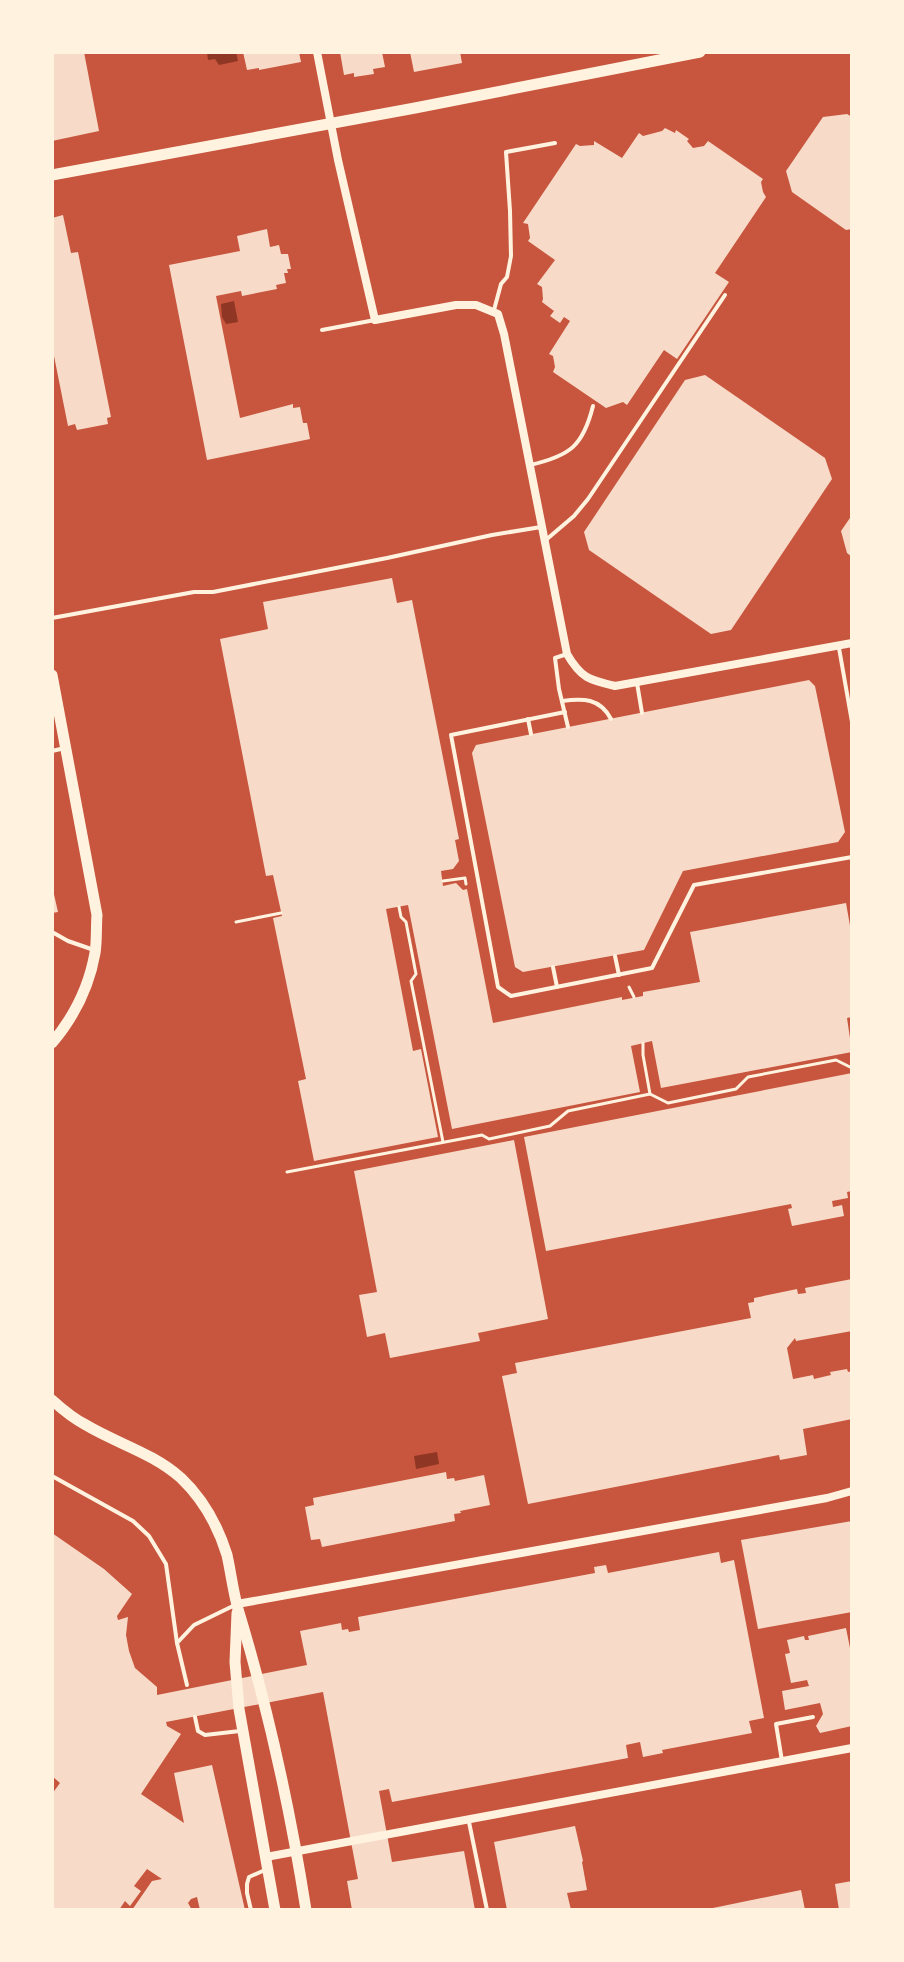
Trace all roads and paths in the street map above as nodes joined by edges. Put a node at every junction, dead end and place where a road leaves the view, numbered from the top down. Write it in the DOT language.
graph roads {
  1 [pos="317,52"];
  2 [pos="700,52"];
  3 [pos="331,124"];
  4 [pos="555,143"];
  5 [pos="52,175"];
  6 [pos="725,295"];
  7 [pos="494,312"];
  8 [pos="375,320"];
  9 [pos="322,330"];
  10 [pos="593,406"];
  11 [pos="530,465"];
  12 [pos="542,527"];
  13 [pos="545,541"];
  14 [pos="52,618"];
  15 [pos="852,643"];
  16 [pos="838,645"];
  17 [pos="567,654"];
  18 [pos="52,675"];
  19 [pos="636,682"];
  20 [pos="562,701"];
  21 [pos="565,712"];
  22 [pos="642,713"];
  23 [pos="528,719"];
  24 [pos="611,719"];
  25 [pos="852,722"];
  26 [pos="568,727"];
  27 [pos="531,734"];
  28 [pos="66,748"];
  29 [pos="52,751"];
  30 [pos="852,857"];
  31 [pos="443,881"];
  32 [pos="466,884"];
  33 [pos="399,907"];
  34 [pos="281,913"];
  35 [pos="236,922"];
  36 [pos="52,932"];
  37 [pos="95,951"];
  38 [pos="615,956"];
  39 [pos="553,967"];
  40 [pos="619,975"];
  41 [pos="557,987"];
  42 [pos="629,987"];
  43 [pos="634,997"];
  44 [pos="52,1043"];
  45 [pos="643,1043"];
  46 [pos="852,1068"];
  47 [pos="650,1094"];
  48 [pos="443,1142"];
  49 [pos="287,1172"];
  50 [pos="52,1400"];
  51 [pos="52,1476"];
  52 [pos="852,1491"];
  53 [pos="237,1604"];
  54 [pos="177,1643"];
  55 [pos="187,1685"];
  56 [pos="195,1717"];
  57 [pos="813,1717"];
  58 [pos="243,1730"];
  59 [pos="852,1748"];
  60 [pos="782,1761"];
  61 [pos="469,1819"];
  62 [pos="297,1851"];
  63 [pos="267,1863"];
  64 [pos="251,1910"];
  65 [pos="275,1910"];
  66 [pos="306,1910"];
  67 [pos="487,1910"];
  1 -- 3 [label="street"];
  2 -- 3 [label="street"];
  3 -- 5 [label="street"];
  3 -- 8 [label="street"];
  4 -- 7 [label="lane"];
  6 -- 13 [label="lane"];
  7 -- 8 [label="street"];
  7 -- 11 [label="street"];
  8 -- 9 [label="lane"];
  10 -- 11 [label="lane"];
  11 -- 12 [label="street"];
  12 -- 13 [label="street"];
  12 -- 14 [label="lane"];
  13 -- 17 [label="street"];
  15 -- 16 [label="street"];
  16 -- 19 [label="street"];
  16 -- 25 [label="lane"];
  17 -- 19 [label="street"];
  17 -- 20 [label="lane"];
  18 -- 28 [label="street"];
  19 -- 22 [label="lane"];
  20 -- 21 [label="lane"];
  20 -- 24 [label="lane"];
  21 -- 23 [label="lane"];
  21 -- 26 [label="lane"];
  23 -- 27 [label="lane"];
  23 -- 41 [label="lane"];
  28 -- 29 [label="lane"];
  28 -- 37 [label="street"];
  30 -- 40 [label="lane"];
  31 -- 32 [label="path"];
  33 -- 48 [label="path"];
  34 -- 35 [label="path"];
  36 -- 37 [label="lane"];
  37 -- 44 [label="street"];
  38 -- 40 [label="lane"];
  39 -- 41 [label="lane"];
  40 -- 41 [label="lane"];
  42 -- 43 [label="path"];
  45 -- 47 [label="path"];
  46 -- 47 [label="path"];
  47 -- 48 [label="path"];
  48 -- 49 [label="path"];
  50 -- 53 [label="street"];
  51 -- 54 [label="lane"];
  52 -- 53 [label="street"];
  53 -- 54 [label="lane"];
  53 -- 58 [label="street"];
  53 -- 62 [label="street"];
  54 -- 55 [label="lane"];
  56 -- 58 [label="lane"];
  57 -- 60 [label="lane"];
  58 -- 63 [label="street"];
  59 -- 60 [label="street"];
  60 -- 61 [label="street"];
  61 -- 62 [label="street"];
  61 -- 67 [label="lane"];
  62 -- 63 [label="street"];
  62 -- 66 [label="street"];
  63 -- 64 [label="lane"];
  63 -- 65 [label="street"];
}
